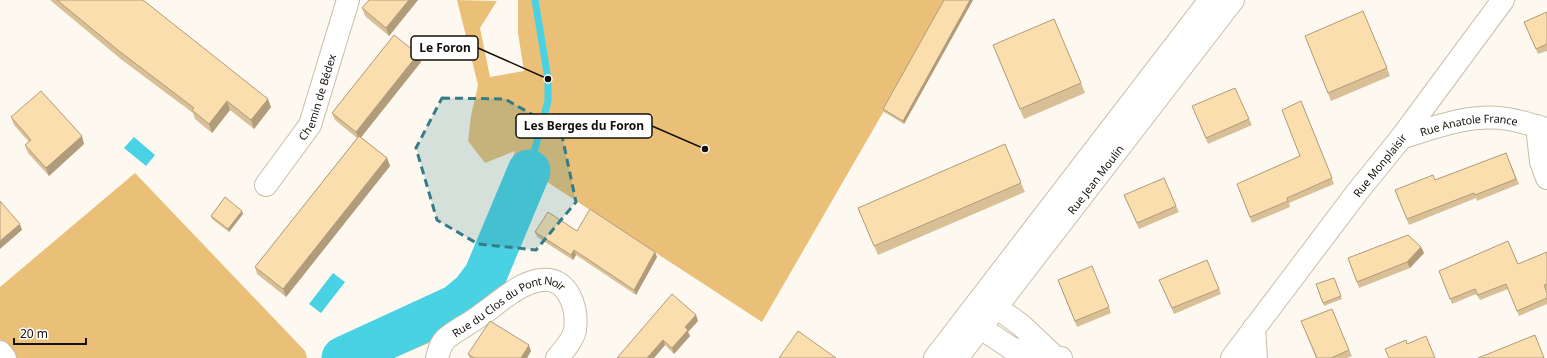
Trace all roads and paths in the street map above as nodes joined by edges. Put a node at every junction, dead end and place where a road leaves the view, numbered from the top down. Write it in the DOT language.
graph roads {
  1 [pos="348,0"];
  2 [pos="1210,0"];
  3 [pos="1233,0"];
  4 [pos="1503,0"];
  5 [pos="1542,127"];
  6 [pos="1401,138"];
  7 [pos="1547,178"];
  8 [pos="266,185"];
  9 [pos="989,302"];
  10 [pos="973,323"];
  11 [pos="1254,328"];
  12 [pos="0,352"];
  13 [pos="1058,357"];
  14 [pos="5,358"];
  15 [pos="437,358"];
  16 [pos="557,358"];
  17 [pos="935,358"];
  18 [pos="957,358"];
  19 [pos="1232,358"];
  20 [pos="1256,358"];
  1 -- 8 [label="street, Chemin de Bédex"];
  2 -- 9 [label="street, Rue Jean Moulin"];
  3 -- 9 [label="street, Rue Jean Moulin"];
  4 -- 6 [label="street, Rue Monplaisir"];
  5 -- 6 [label="street, Rue Anatole France"];
  5 -- 7 [label="street, Rue Anatole France"];
  6 -- 11 [label="street, Rue Monplaisir"];
  9 -- 10 [label="street, Rue Jean Moulin"];
  9 -- 13 [label="street"];
  10 -- 13 [label="street"];
  10 -- 17 [label="street, Rue Jean Moulin"];
  10 -- 18 [label="street, Rue Jean Moulin"];
  11 -- 19 [label="street, Rue Monplaisir"];
  11 -- 20 [label="street"];
  12 -- 14 [label="street"];
  15 -- 16 [label="street, Rue du Clos du Pont Noir"];
}
